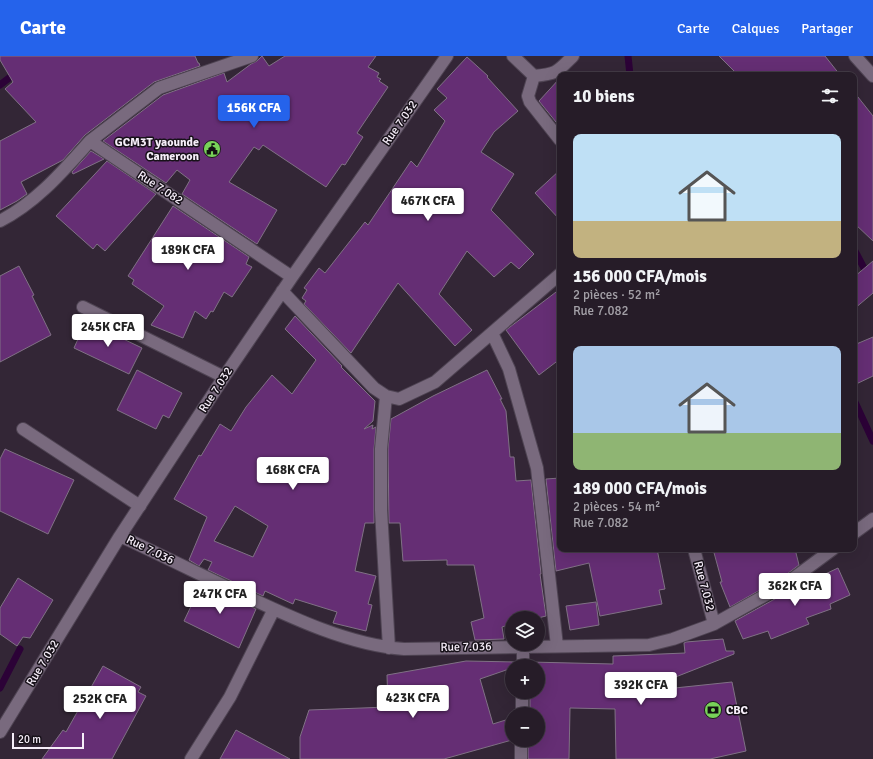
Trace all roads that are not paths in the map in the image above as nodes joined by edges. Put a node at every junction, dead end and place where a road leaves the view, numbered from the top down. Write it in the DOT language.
graph roads {
  1 [pos="252,56"];
  2 [pos="447,56"];
  3 [pos="513,56"];
  4 [pos="574,56"];
  5 [pos="855,56"];
  6 [pos="534,76"];
  7 [pos="873,76"];
  8 [pos="557,136"];
  9 [pos="90,140"];
  10 [pos="0,221"];
  11 [pos="292,277"];
  12 [pos="557,277"];
  13 [pos="282,291"];
  14 [pos="83,307"];
  15 [pos="492,334"];
  16 [pos="224,378"];
  17 [pos="386,396"];
  18 [pos="23,430"];
  19 [pos="140,506"];
  20 [pos="873,519"];
  21 [pos="857,531"];
  22 [pos="120,536"];
  23 [pos="695,552"];
  24 [pos="829,552"];
  25 [pos="274,609"];
  26 [pos="714,624"];
  27 [pos="505,646"];
  28 [pos="545,646"];
  29 [pos="557,646"];
  30 [pos="389,648"];
  31 [pos="0,732"];
  32 [pos="521,747"];
  33 [pos="191,759"];
  34 [pos="521,759"];
  1 -- 9 [label="street"];
  2 -- 11 [label="street, Rue 7.032"];
  3 -- 6 [label="street"];
  4 -- 6 [label="street"];
  5 -- 7 [label="street"];
  6 -- 8 [label="street"];
  9 -- 10 [label="street"];
  9 -- 11 [label="street, Rue 7.082"];
  11 -- 13 [label="street, Rue 7.032"];
  12 -- 15 [label="street"];
  13 -- 16 [label="street, Rue 7.032"];
  13 -- 17 [label="street"];
  14 -- 16 [label="street"];
  15 -- 17 [label="street"];
  15 -- 29 [label="street"];
  16 -- 19 [label="street, Rue 7.032"];
  17 -- 30 [label="street"];
  18 -- 19 [label="street"];
  19 -- 22 [label="street, Rue 7.032"];
  20 -- 21 [label="street"];
  22 -- 25 [label="street, Rue 7.036"];
  22 -- 31 [label="street, Rue 7.032"];
  23 -- 26 [label="street, Rue 7.032"];
  24 -- 26 [label="street, Rue 7.036"];
  25 -- 30 [label="street, Rue 7.036"];
  25 -- 33 [label="street"];
  26 -- 29 [label="street, Rue 7.036"];
  27 -- 30 [label="street, Rue 7.036"];
  28 -- 29 [label="street, Rue 7.036"];
  32 -- 34 [label="street"];
}
